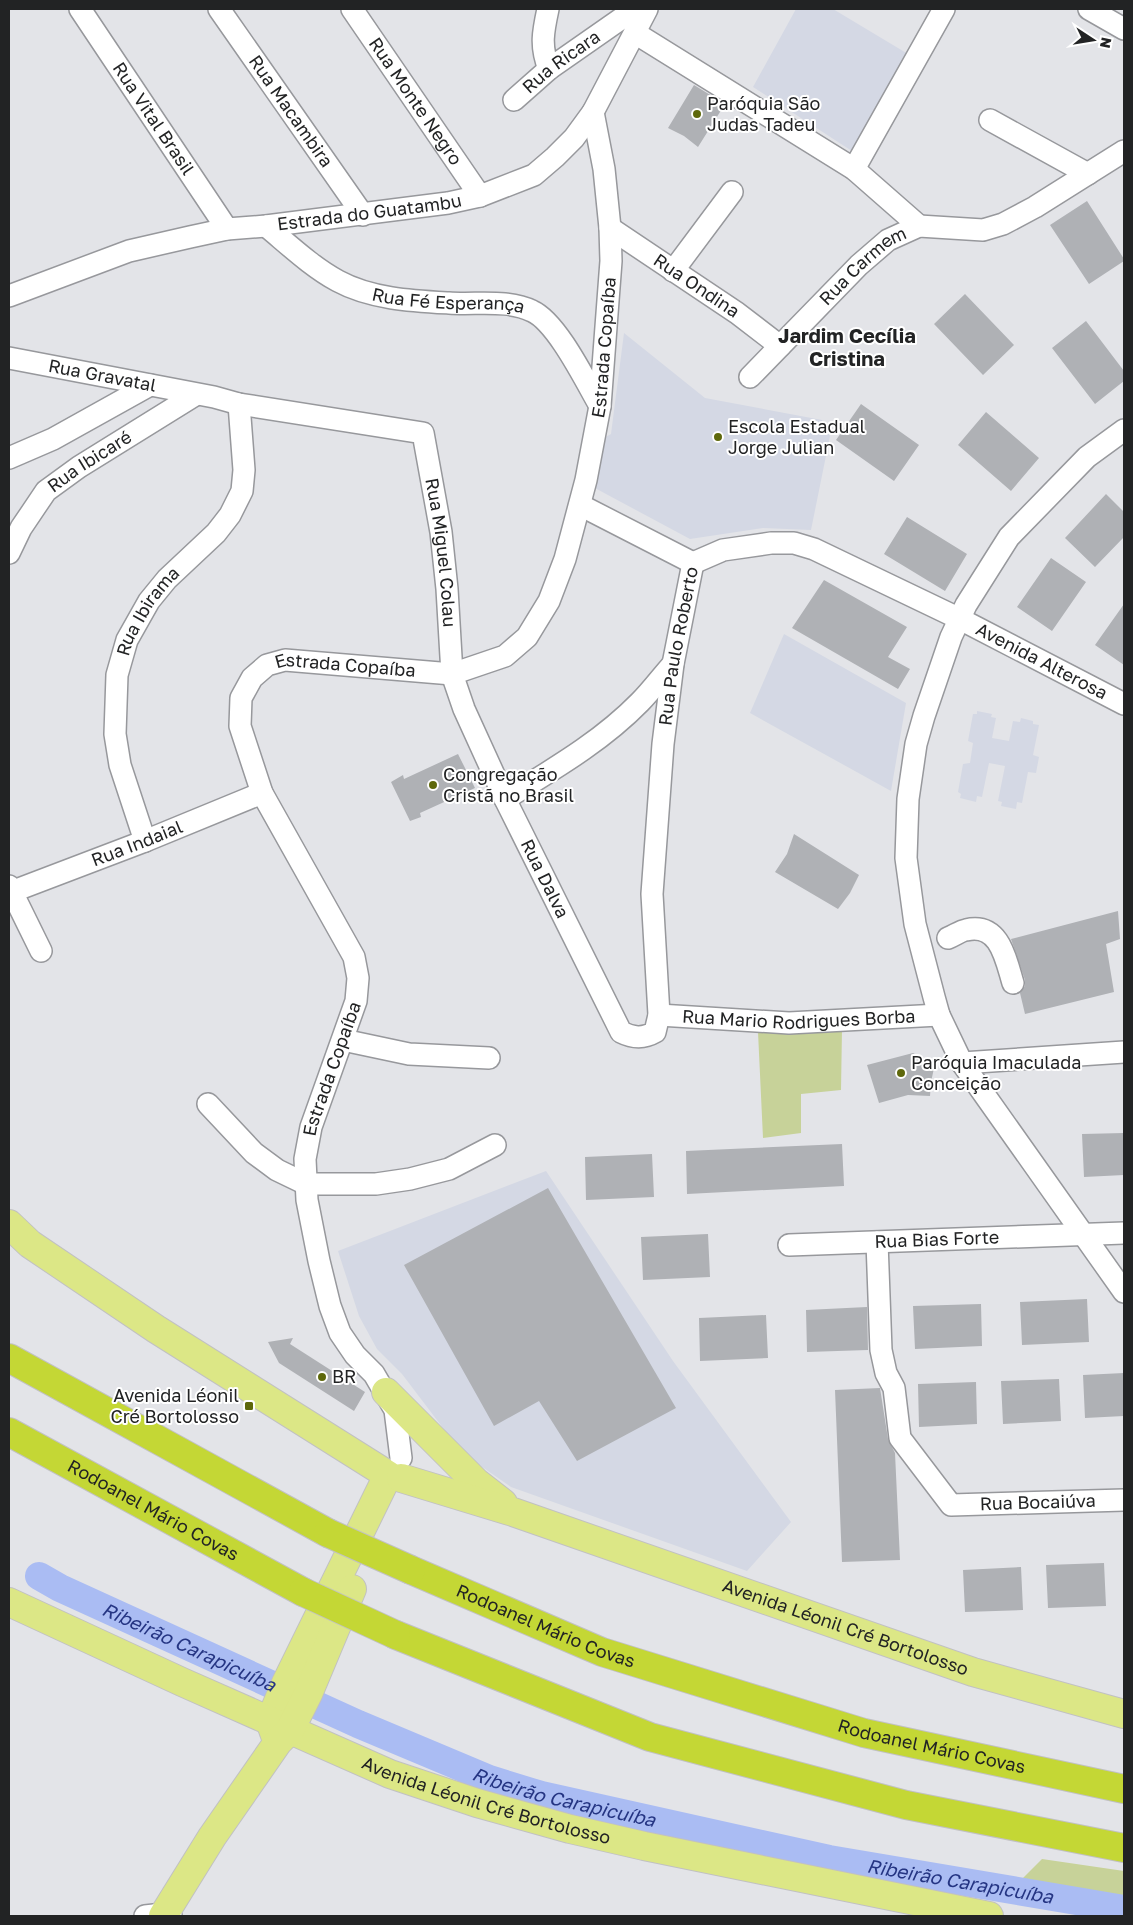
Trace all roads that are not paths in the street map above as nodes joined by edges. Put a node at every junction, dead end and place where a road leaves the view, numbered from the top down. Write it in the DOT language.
graph roads {
  1 [pos="80,9"];
  2 [pos="219,9"];
  3 [pos="352,9"];
  4 [pos="548,9"];
  5 [pos="635,9"];
  6 [pos="647,9"];
  7 [pos="944,9"];
  8 [pos="1089,9"];
  9 [pos="1124,29"];
  10 [pos="635,33"];
  11 [pos="549,69"];
  12 [pos="514,100"];
  13 [pos="593,112"];
  14 [pos="990,120"];
  15 [pos="1124,151"];
  16 [pos="854,169"];
  17 [pos="1088,174"];
  18 [pos="732,192"];
  19 [pos="480,196"];
  20 [pos="363,214"];
  21 [pos="266,226"];
  22 [pos="919,226"];
  23 [pos="610,228"];
  24 [pos="227,229"];
  25 [pos="673,271"];
  26 [pos="9,296"];
  27 [pos="780,346"];
  28 [pos="9,358"];
  29 [pos="750,377"];
  30 [pos="150,385"];
  31 [pos="195,395"];
  32 [pos="240,404"];
  33 [pos="600,406"];
  34 [pos="1124,430"];
  35 [pos="423,433"];
  36 [pos="9,458"];
  37 [pos="580,505"];
  38 [pos="9,553"];
  39 [pos="693,563"];
  40 [pos="960,618"];
  41 [pos="673,664"];
  42 [pos="452,674"];
  43 [pos="1124,704"];
  44 [pos="262,793"];
  45 [pos="505,799"];
  46 [pos="145,841"];
  47 [pos="10,889"];
  48 [pos="948,938"];
  49 [pos="41,951"];
  50 [pos="1013,983"];
  51 [pos="659,1015"];
  52 [pos="939,1015"];
  53 [pos="343,1040"];
  54 [pos="1124,1052"];
  55 [pos="489,1058"];
  56 [pos="962,1063"];
  57 [pos="208,1104"];
  58 [pos="495,1145"];
  59 [pos="306,1184"];
  60 [pos="9,1224"];
  61 [pos="1124,1234"];
  62 [pos="1084,1236"];
  63 [pos="877,1242"];
  64 [pos="789,1245"];
  65 [pos="1124,1292"];
  66 [pos="9,1358"];
  67 [pos="386,1392"];
  68 [pos="9,1432"];
  69 [pos="398,1469"];
  70 [pos="1124,1500"];
  71 [pos="514,1512"];
  72 [pos="9,1602"];
  73 [pos="287,1712"];
  74 [pos="1124,1714"];
  75 [pos="1124,1789"];
  76 [pos="1124,1848"];
  77 [pos="160,1916"];
  78 [pos="990,1916"];
  1 -- 24 [label="street, Rua Vital Brasil"];
  2 -- 20 [label="street, Rua Macambira"];
  3 -- 19 [label="street, Rua Monte Negro"];
  4 -- 11 [label="street"];
  5 -- 11 [label="street, Rua Ricara"];
  6 -- 10 [label="street, Estrada do Guatambu"];
  7 -- 16 [label="street"];
  8 -- 9 [label="street"];
  10 -- 13 [label="street, Estrada do Guatambu"];
  10 -- 16 [label="street"];
  11 -- 12 [label="street, Rua Ricara"];
  13 -- 19 [label="street, Estrada do Guatambu"];
  13 -- 23 [label="street, Estrada Copaíba"];
  14 -- 17 [label="street"];
  15 -- 17 [label="street"];
  16 -- 22 [label="street"];
  17 -- 22 [label="street"];
  18 -- 25 [label="street"];
  19 -- 20 [label="street, Estrada do Guatambu"];
  20 -- 21 [label="street, Estrada do Guatambu"];
  21 -- 24 [label="street, Estrada do Guatambu"];
  21 -- 33 [label="street, Rua Fé Esperança"];
  22 -- 27 [label="street, Rua Carmem"];
  23 -- 25 [label="street, Rua Ondina"];
  23 -- 33 [label="street, Estrada Copaíba"];
  24 -- 26 [label="street, Estrada do Guatambu"];
  25 -- 27 [label="street, Rua Ondina"];
  27 -- 29 [label="street, Rua Carmem"];
  28 -- 30 [label="street, Rua Gravatal"];
  30 -- 31 [label="street, Rua Gravatal"];
  30 -- 36 [label="street"];
  31 -- 32 [label="street, Rua Gravatal"];
  31 -- 38 [label="street, Rua Ibicaré"];
  32 -- 35 [label="street, Rua Gravatal"];
  32 -- 46 [label="street, Rua Ibirama"];
  33 -- 37 [label="street, Estrada Copaíba"];
  34 -- 40 [label="street"];
  35 -- 42 [label="street, Rua Miguel Colau"];
  37 -- 39 [label="street"];
  37 -- 42 [label="street, Estrada Copaíba"];
  39 -- 40 [label="street, Rua Paulo Roberto"];
  39 -- 41 [label="street, Rua Paulo Roberto"];
  40 -- 43 [label="street, Avenida Alterosa"];
  40 -- 52 [label="street"];
  41 -- 45 [label="street"];
  41 -- 51 [label="street, Rua Paulo Roberto"];
  42 -- 44 [label="street, Estrada Copaíba"];
  42 -- 45 [label="street, Rua Dalva"];
  44 -- 46 [label="street, Rua Indaial"];
  44 -- 53 [label="street, Estrada Copaíba"];
  45 -- 51 [label="street, Rua Dalva"];
  46 -- 47 [label="street, Rua Indaial"];
  47 -- 49 [label="street"];
  48 -- 50 [label="street"];
  51 -- 52 [label="street, Rua Mario Rodrigues Borba"];
  52 -- 56 [label="street"];
  53 -- 55 [label="street"];
  53 -- 59 [label="street, Estrada Copaíba"];
  54 -- 56 [label="street"];
  56 -- 62 [label="street"];
  57 -- 59 [label="street"];
  58 -- 59 [label="street"];
  59 -- 67 [label="street, Estrada Copaíba"];
  60 -- 69 [label="main road, Avenida Léonil Cré Bortolosso"];
  61 -- 62 [label="street, Rua Bias Forte"];
  62 -- 63 [label="street, Rua Bias Forte"];
  62 -- 65 [label="street"];
  63 -- 64 [label="street, Rua Bias Forte"];
  63 -- 70 [label="street, Rua Bocaiúva"];
  66 -- 75 [label="highway, Rodoanel Mário Covas, bridge"];
  67 -- 69 [label="street, Estrada Copaíba"];
  67 -- 71 [label="main road"];
  68 -- 76 [label="highway, Rodoanel Mário Covas, bridge"];
  69 -- 71 [label="main road, Avenida Léonil Cré Bortolosso"];
  69 -- 73 [label="main road"];
  71 -- 74 [label="main road, Avenida Léonil Cré Bortolosso"];
  72 -- 73 [label="main road, Avenida Léonil Cré Bortolosso"];
  73 -- 77 [label="main road"];
  73 -- 78 [label="main road, Avenida Léonil Cré Bortolosso"];
}
